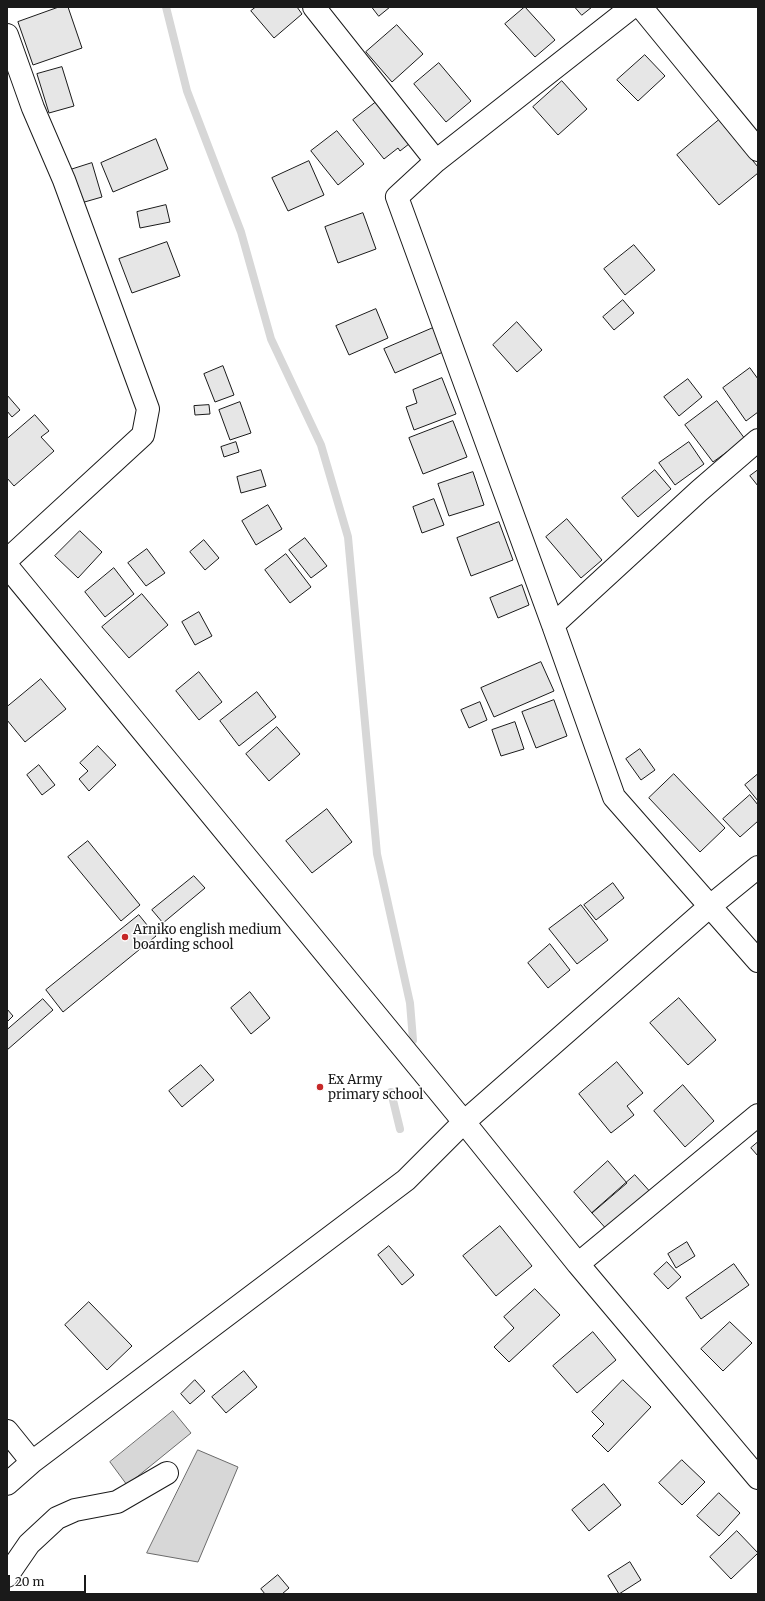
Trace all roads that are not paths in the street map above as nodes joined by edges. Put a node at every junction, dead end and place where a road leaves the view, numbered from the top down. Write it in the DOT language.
graph roads {
  1 [pos="314,7"];
  2 [pos="632,7"];
  3 [pos="641,7"];
  4 [pos="9,45"];
  5 [pos="758,150"];
  6 [pos="436,161"];
  7 [pos="758,440"];
  8 [pos="7,560"];
  9 [pos="7,566"];
  10 [pos="554,625"];
  11 [pos="758,867"];
  12 [pos="709,907"];
  13 [pos="758,961"];
  14 [pos="758,1115"];
  15 [pos="464,1122"];
  16 [pos="578,1264"];
  17 [pos="7,1431"];
  18 [pos="32,1462"];
  19 [pos="167,1473"];
  20 [pos="758,1478"];
  21 [pos="7,1484"];
  22 [pos="7,1576"];
  1 -- 6 [label="street"];
  2 -- 6 [label="street"];
  3 -- 5 [label="street"];
  4 -- 8 [label="street"];
  6 -- 10 [label="street"];
  7 -- 10 [label="street"];
  9 -- 15 [label="street"];
  10 -- 12 [label="street"];
  11 -- 12 [label="street"];
  12 -- 13 [label="street"];
  12 -- 15 [label="street"];
  14 -- 16 [label="street"];
  15 -- 16 [label="street"];
  15 -- 18 [label="street"];
  16 -- 20 [label="street"];
  17 -- 18 [label="street"];
  18 -- 21 [label="street"];
  19 -- 22 [label="street"];
}
